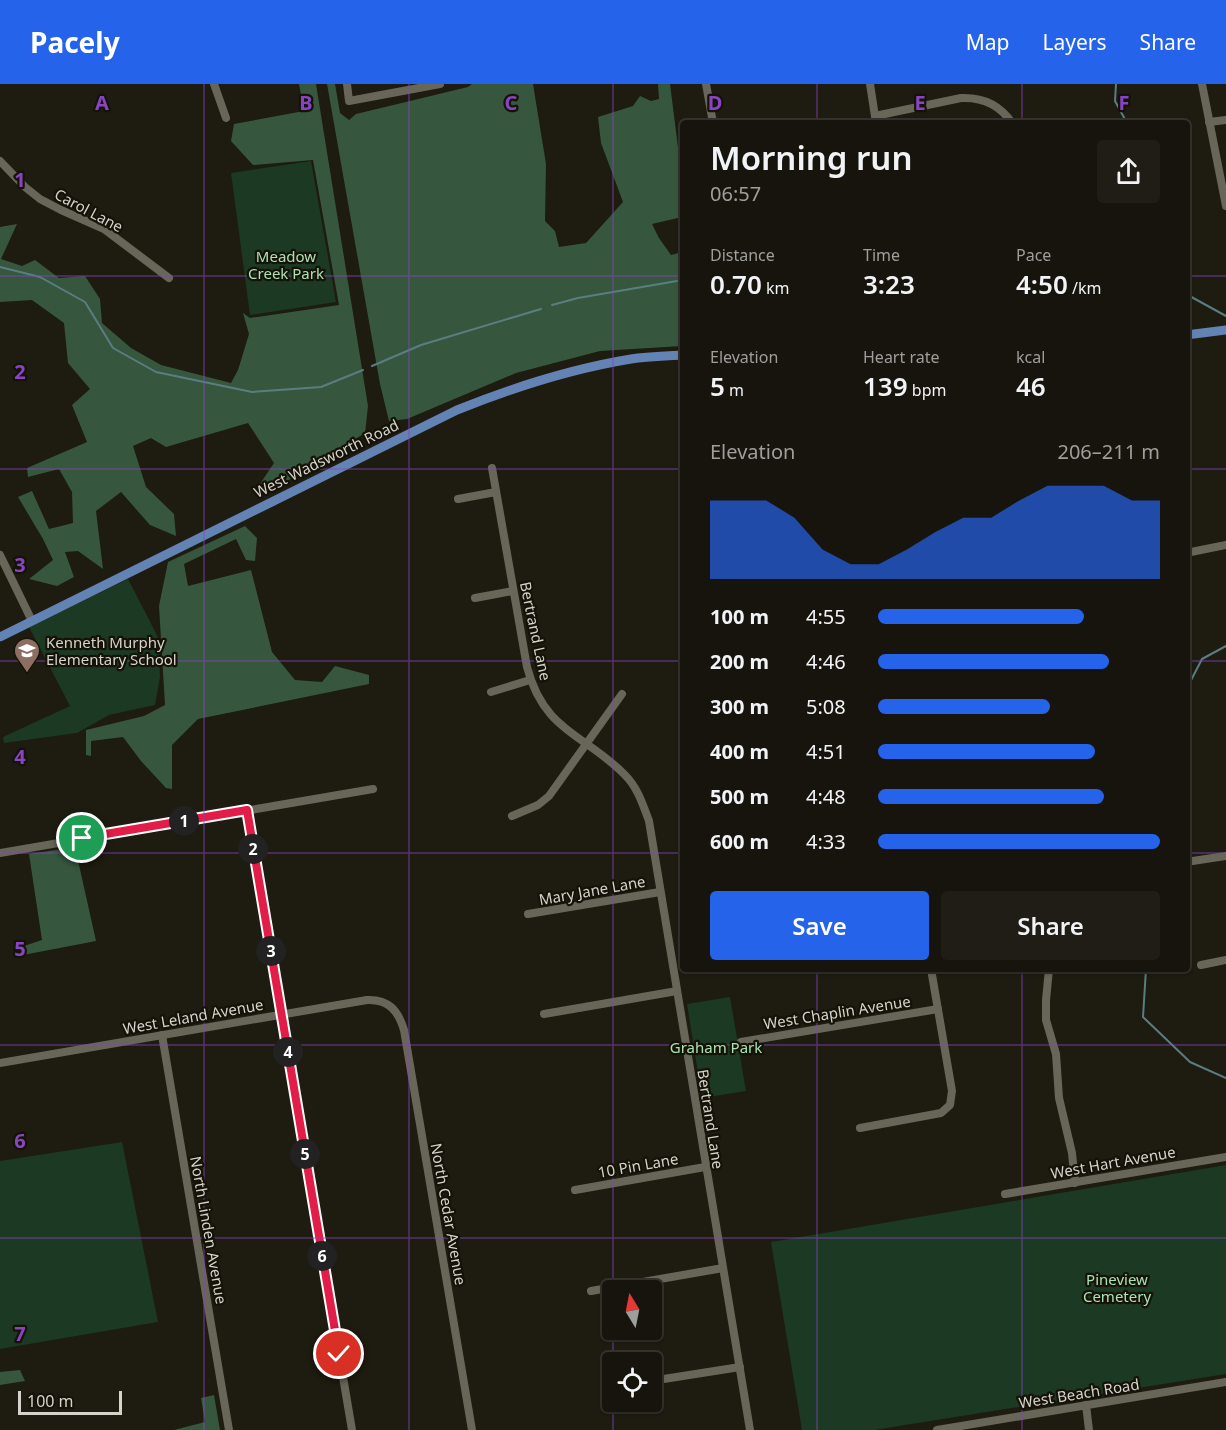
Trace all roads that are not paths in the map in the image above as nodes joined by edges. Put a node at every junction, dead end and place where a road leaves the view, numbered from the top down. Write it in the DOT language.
graph roads {
  1 [pos="214,84"];
  2 [pos="346,84"];
  3 [pos="440,84"];
  4 [pos="706,84"];
  5 [pos="870,84"];
  6 [pos="1202,84"];
  7 [pos="226,118"];
  8 [pos="876,119"];
  9 [pos="712,120"];
  10 [pos="1009,120"];
  11 [pos="1226,120"];
  12 [pos="1209,123"];
  13 [pos="0,161"];
  14 [pos="1226,206"];
  15 [pos="169,278"];
  16 [pos="1226,330"];
  17 [pos="1190,334"];
  18 [pos="680,355"];
  19 [pos="492,468"];
  20 [pos="496,492"];
  21 [pos="458,499"];
  22 [pos="1226,545"];
  23 [pos="1190,552"];
  24 [pos="0,555"];
  25 [pos="513,591"];
  26 [pos="474,598"];
  27 [pos="32,621"];
  28 [pos="0,637"];
  29 [pos="530,680"];
  30 [pos="491,693"];
  31 [pos="622,694"];
  32 [pos="586,745"];
  33 [pos="373,789"];
  34 [pos="247,810"];
  35 [pos="512,816"];
  36 [pos="0,853"];
  37 [pos="1226,856"];
  38 [pos="1190,861"];
  39 [pos="660,892"];
  40 [pos="528,914"];
  41 [pos="1226,960"];
  42 [pos="1201,964"];
  43 [pos="932,972"];
  44 [pos="1049,972"];
  45 [pos="677,991"];
  46 [pos="390,1006"];
  47 [pos="938,1010"];
  48 [pos="281,1014"];
  49 [pos="544,1014"];
  50 [pos="162,1035"];
  51 [pos="741,1042"];
  52 [pos="0,1063"];
  53 [pos="860,1128"];
  54 [pos="1226,1157"];
  55 [pos="705,1167"];
  56 [pos="1075,1183"];
  57 [pos="574,1190"];
  58 [pos="1005,1194"];
  59 [pos="723,1268"];
  60 [pos="591,1291"];
  61 [pos="740,1367"];
  62 [pos="662,1379"];
  63 [pos="1225,1382"];
  64 [pos="1226,1392"];
  65 [pos="1086,1405"];
  66 [pos="955,1429"];
  67 [pos="229,1430"];
  68 [pos="352,1430"];
  69 [pos="472,1430"];
  70 [pos="750,1430"];
  71 [pos="937,1430"];
  72 [pos="1089,1430"];
  1 -- 7 [label="street"];
  2 -- 3 [label="street"];
  4 -- 9 [label="street"];
  5 -- 8 [label="street"];
  6 -- 12 [label="street"];
  8 -- 10 [label="street"];
  11 -- 12 [label="street"];
  12 -- 14 [label="street"];
  13 -- 15 [label="street, Carol Lane"];
  16 -- 17 [label="main road"];
  18 -- 27 [label="main road, West Wadsworth Road"];
  19 -- 20 [label="street, Bertrand Lane"];
  20 -- 21 [label="street"];
  20 -- 25 [label="street, Bertrand Lane"];
  22 -- 23 [label="street"];
  24 -- 27 [label="street"];
  25 -- 26 [label="street"];
  25 -- 29 [label="street, Bertrand Lane"];
  27 -- 28 [label="main road, West Wadsworth Road"];
  29 -- 30 [label="street"];
  29 -- 32 [label="street, Bertrand Lane"];
  31 -- 32 [label="street"];
  32 -- 35 [label="street"];
  32 -- 39 [label="street, Bertrand Lane"];
  33 -- 34 [label="street"];
  34 -- 36 [label="street"];
  34 -- 48 [label="street"];
  37 -- 38 [label="street"];
  39 -- 40 [label="street, Mary Jane Lane"];
  39 -- 45 [label="street, Bertrand Lane"];
  41 -- 42 [label="street"];
  43 -- 47 [label="street"];
  44 -- 56 [label="street"];
  45 -- 49 [label="street"];
  45 -- 55 [label="street, Bertrand Lane"];
  46 -- 48 [label="street, West Leland Avenue"];
  46 -- 69 [label="street, North Cedar Avenue"];
  47 -- 51 [label="street, West Chaplin Avenue"];
  47 -- 53 [label="street"];
  48 -- 50 [label="street, West Leland Avenue"];
  48 -- 68 [label="street"];
  50 -- 52 [label="street, West Leland Avenue"];
  50 -- 67 [label="street, North Linden Avenue"];
  54 -- 56 [label="street, West Hart Avenue"];
  55 -- 57 [label="street, 10 Pin Lane"];
  55 -- 59 [label="street, Bertrand Lane"];
  56 -- 58 [label="street, West Hart Avenue"];
  59 -- 60 [label="street"];
  59 -- 61 [label="street, Bertrand Lane"];
  61 -- 62 [label="street"];
  61 -- 70 [label="street, Bertrand Lane"];
  63 -- 64 [label="street"];
  63 -- 65 [label="street, West Beach Road"];
  65 -- 66 [label="street, West Beach Road"];
  65 -- 72 [label="street"];
  66 -- 71 [label="street, West Beach Road"];
}
